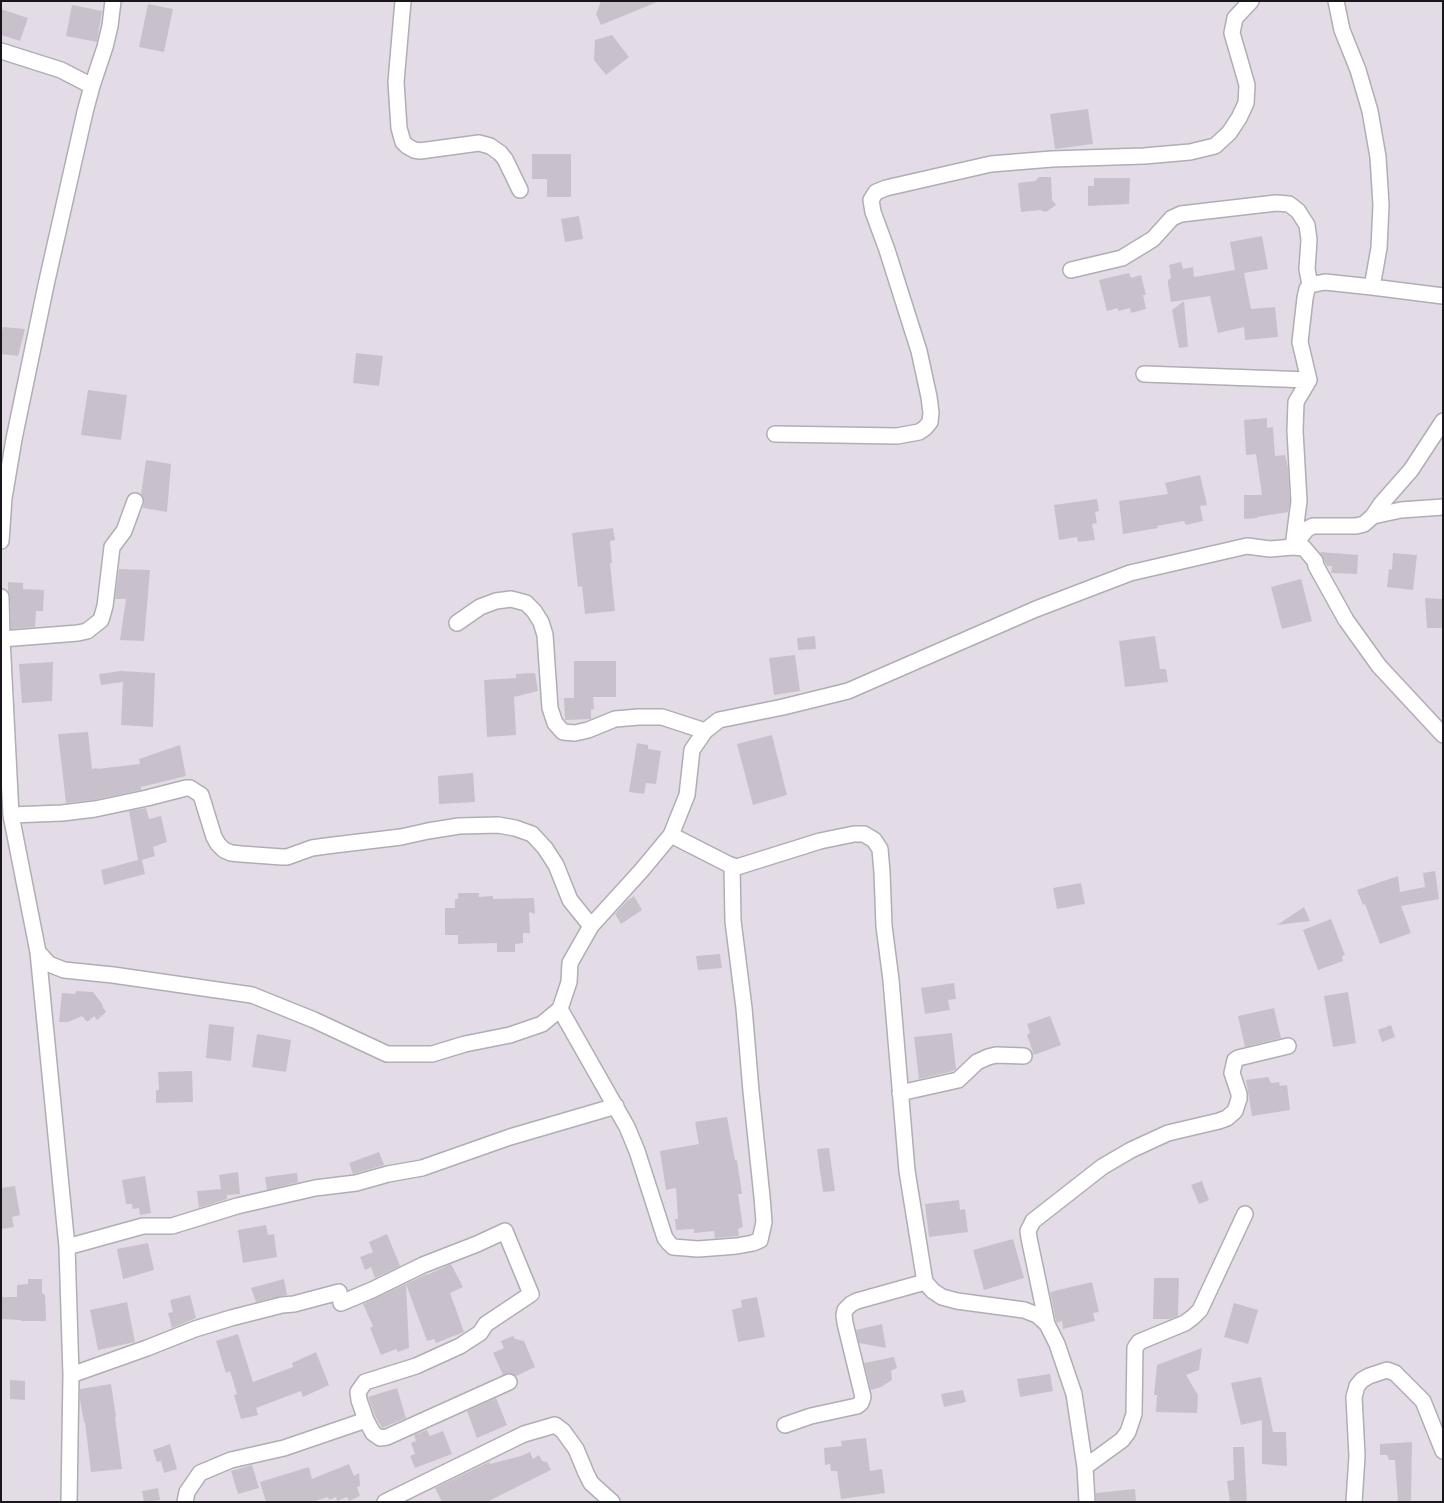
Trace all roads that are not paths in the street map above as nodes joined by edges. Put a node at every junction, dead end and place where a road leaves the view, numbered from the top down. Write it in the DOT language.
graph roads {
  1 [pos="113,1"];
  2 [pos="403,1"];
  3 [pos="1251,1"];
  4 [pos="1336,1"];
  5 [pos="1,51"];
  6 [pos="92,86"];
  7 [pos="520,190"];
  8 [pos="1072,270"];
  9 [pos="1310,285"];
  10 [pos="1372,287"];
  11 [pos="1443,296"];
  12 [pos="1144,374"];
  13 [pos="1309,380"];
  14 [pos="1443,421"];
  15 [pos="775,434"];
  16 [pos="135,501"];
  17 [pos="1443,507"];
  18 [pos="1373,516"];
  19 [pos="1,541"];
  20 [pos="1293,547"];
  21 [pos="1,597"];
  22 [pos="458,623"];
  23 [pos="2,639"];
  24 [pos="705,731"];
  25 [pos="1443,735"];
  26 [pos="5,797"];
  27 [pos="11,815"];
  28 [pos="671,835"];
  29 [pos="732,866"];
  30 [pos="591,926"];
  31 [pos="38,952"];
  32 [pos="560,1009"];
  33 [pos="1288,1046"];
  34 [pos="1024,1056"];
  35 [pos="900,1093"];
  36 [pos="616,1106"];
  37 [pos="1245,1214"];
  38 [pos="67,1247"];
  39 [pos="925,1282"];
  40 [pos="1047,1324"];
  41 [pos="71,1375"];
  42 [pos="509,1382"];
  43 [pos="366,1420"];
  44 [pos="785,1425"];
  45 [pos="1443,1451"];
  46 [pos="1085,1467"];
  47 [pos="69,1502"];
  48 [pos="185,1502"];
  49 [pos="385,1502"];
  50 [pos="612,1502"];
  51 [pos="1087,1502"];
  52 [pos="1354,1502"];
  1 -- 6 [label="street"];
  2 -- 7 [label="street"];
  3 -- 15 [label="street"];
  4 -- 10 [label="street"];
  5 -- 6 [label="street"];
  6 -- 19 [label="street"];
  8 -- 9 [label="street"];
  9 -- 10 [label="street"];
  9 -- 13 [label="street"];
  10 -- 11 [label="street"];
  12 -- 13 [label="street"];
  13 -- 20 [label="street"];
  14 -- 18 [label="street"];
  16 -- 23 [label="street"];
  17 -- 18 [label="street"];
  18 -- 20 [label="street"];
  20 -- 24 [label="street"];
  20 -- 25 [label="street"];
  21 -- 23 [label="street"];
  22 -- 24 [label="street"];
  23 -- 26 [label="street"];
  24 -- 28 [label="street"];
  26 -- 27 [label="street"];
  27 -- 30 [label="street"];
  27 -- 31 [label="street"];
  28 -- 29 [label="street"];
  28 -- 30 [label="street"];
  29 -- 35 [label="street"];
  29 -- 36 [label="street"];
  30 -- 32 [label="street"];
  31 -- 32 [label="street"];
  31 -- 38 [label="street"];
  32 -- 36 [label="street"];
  33 -- 40 [label="street"];
  34 -- 35 [label="street"];
  35 -- 39 [label="street"];
  36 -- 38 [label="street"];
  37 -- 46 [label="street"];
  38 -- 41 [label="street"];
  39 -- 40 [label="street"];
  39 -- 44 [label="street"];
  40 -- 46 [label="street"];
  41 -- 43 [label="street"];
  41 -- 47 [label="street"];
  42 -- 43 [label="street"];
  43 -- 48 [label="street"];
  45 -- 52 [label="street"];
  46 -- 51 [label="street"];
  49 -- 50 [label="street"];
}
